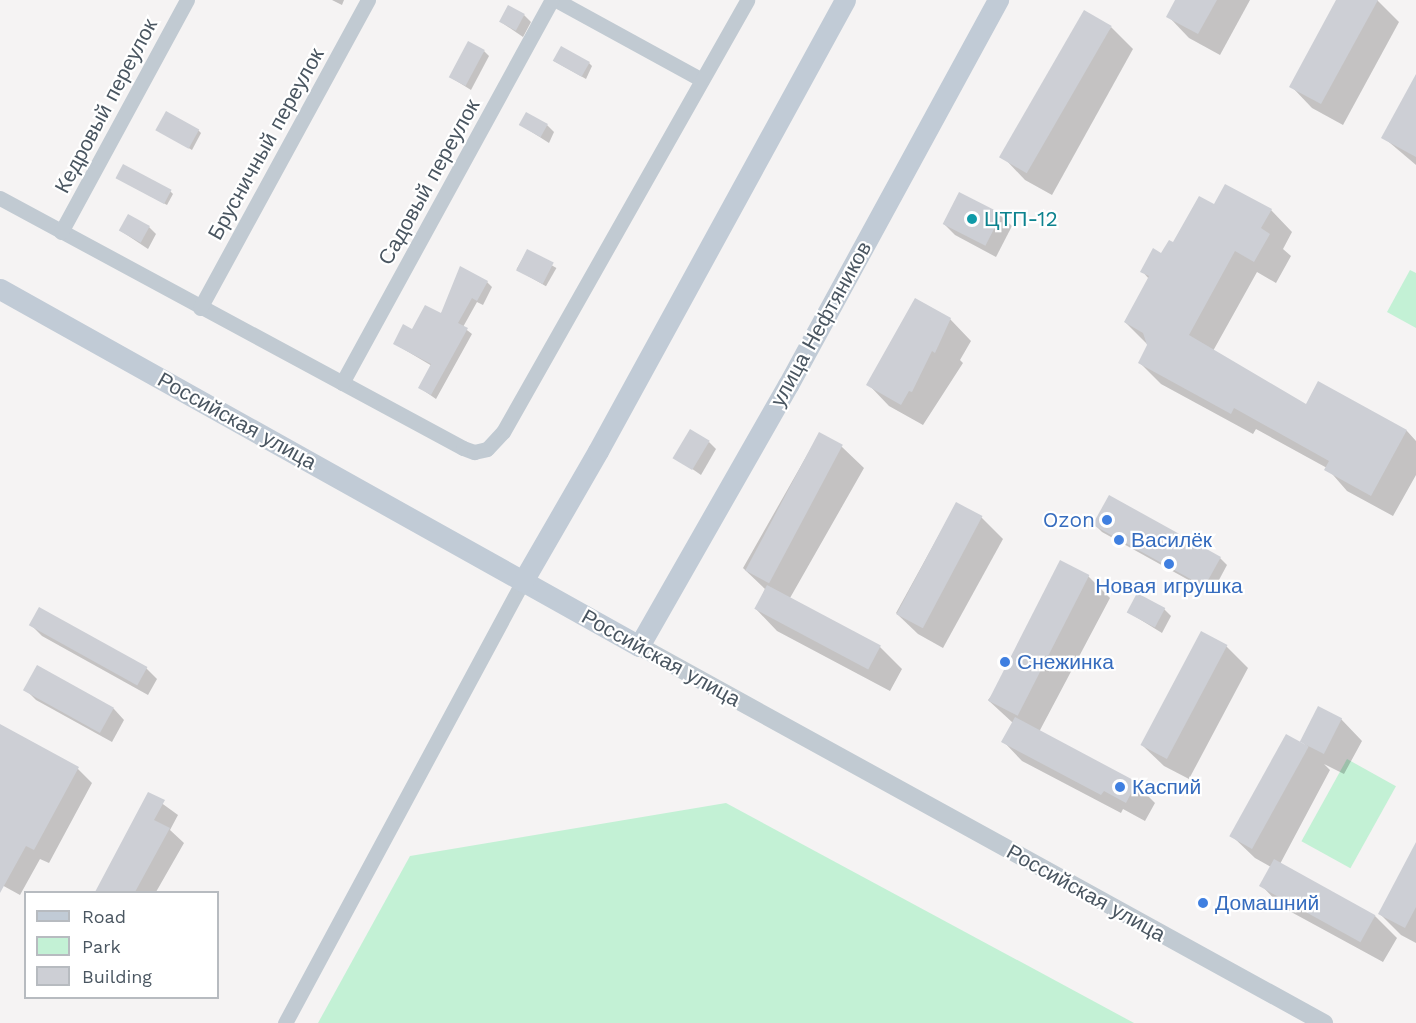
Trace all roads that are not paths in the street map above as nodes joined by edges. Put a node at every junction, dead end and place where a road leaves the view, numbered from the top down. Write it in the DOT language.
graph roads {
  1 [pos="187,0"];
  2 [pos="368,0"];
  3 [pos="554,0"];
  4 [pos="747,0"];
  5 [pos="845,0"];
  6 [pos="998,0"];
  7 [pos="702,80"];
  8 [pos="0,198"];
  9 [pos="61,232"];
  10 [pos="0,289"];
  11 [pos="200,308"];
  12 [pos="342,383"];
  13 [pos="523,581"];
  14 [pos="639,646"];
  15 [pos="285,1023"];
  16 [pos="1324,1023"];
  1 -- 9 [label="street, Кедровый переулок"];
  2 -- 11 [label="street, Брусничный переулок"];
  3 -- 7 [label="street"];
  3 -- 12 [label="street, Садовый переулок"];
  4 -- 7 [label="street"];
  5 -- 13 [label="main road"];
  6 -- 14 [label="main road, улица Нефтяников"];
  7 -- 12 [label="street"];
  8 -- 9 [label="street"];
  9 -- 11 [label="street"];
  10 -- 13 [label="main road, Российская улица"];
  11 -- 12 [label="street"];
  13 -- 14 [label="main road, Российская улица"];
  13 -- 15 [label="street"];
  14 -- 16 [label="street, Российская улица"];
}
